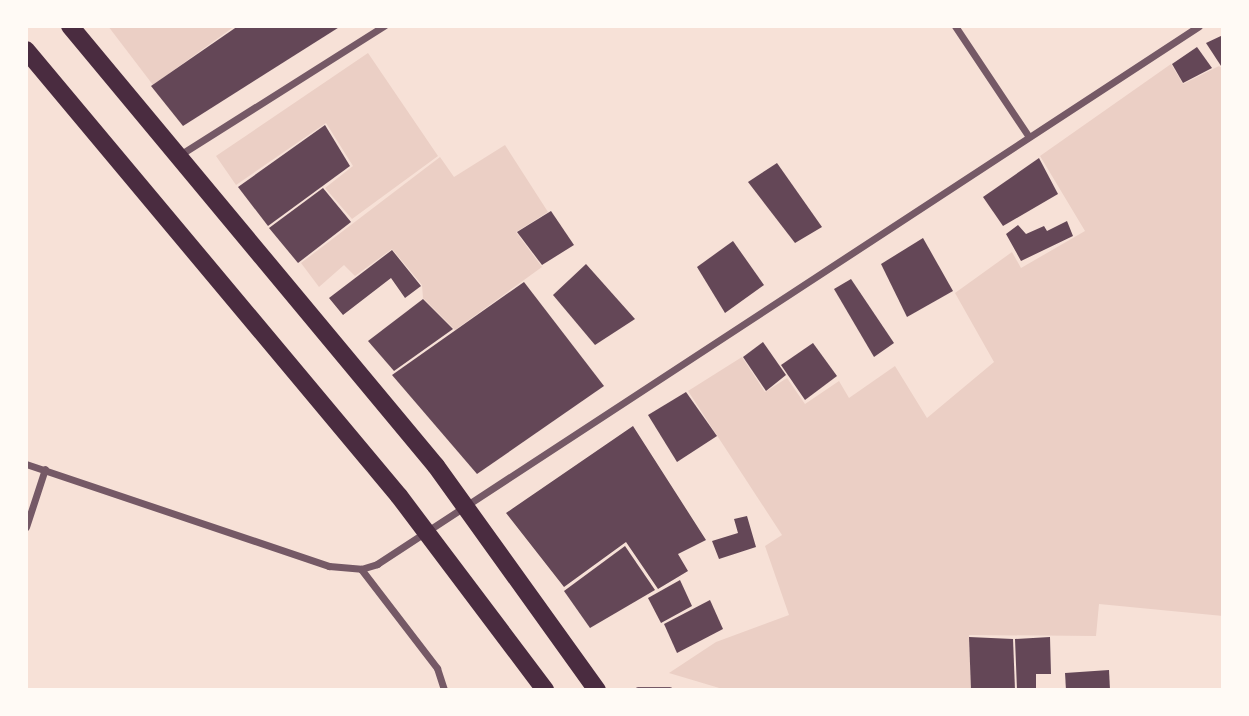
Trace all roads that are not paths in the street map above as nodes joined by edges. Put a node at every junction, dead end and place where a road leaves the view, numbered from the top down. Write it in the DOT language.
graph roads {
  1 [pos="70,26"];
  2 [pos="384,26"];
  3 [pos="955,26"];
  4 [pos="1199,26"];
  5 [pos="26,50"];
  6 [pos="1029,137"];
  7 [pos="178,156"];
  8 [pos="26,464"];
  9 [pos="45,469"];
  10 [pos="467,505"];
  11 [pos="26,527"];
  12 [pos="428,532"];
  13 [pos="361,569"];
  14 [pos="444,690"];
  15 [pos="545,690"];
  16 [pos="597,690"];
  17 [pos="638,690"];
  18 [pos="669,690"];
  1 -- 7 [label="main road"];
  2 -- 7 [label="street"];
  3 -- 6 [label="street"];
  4 -- 6 [label="street"];
  5 -- 12 [label="main road"];
  6 -- 10 [label="street"];
  7 -- 10 [label="main road"];
  8 -- 9 [label="street"];
  9 -- 11 [label="street"];
  9 -- 13 [label="street"];
  10 -- 12 [label="street"];
  10 -- 16 [label="main road"];
  12 -- 13 [label="street"];
  12 -- 15 [label="main road"];
  13 -- 14 [label="street"];
  17 -- 18 [label="street"];
}
